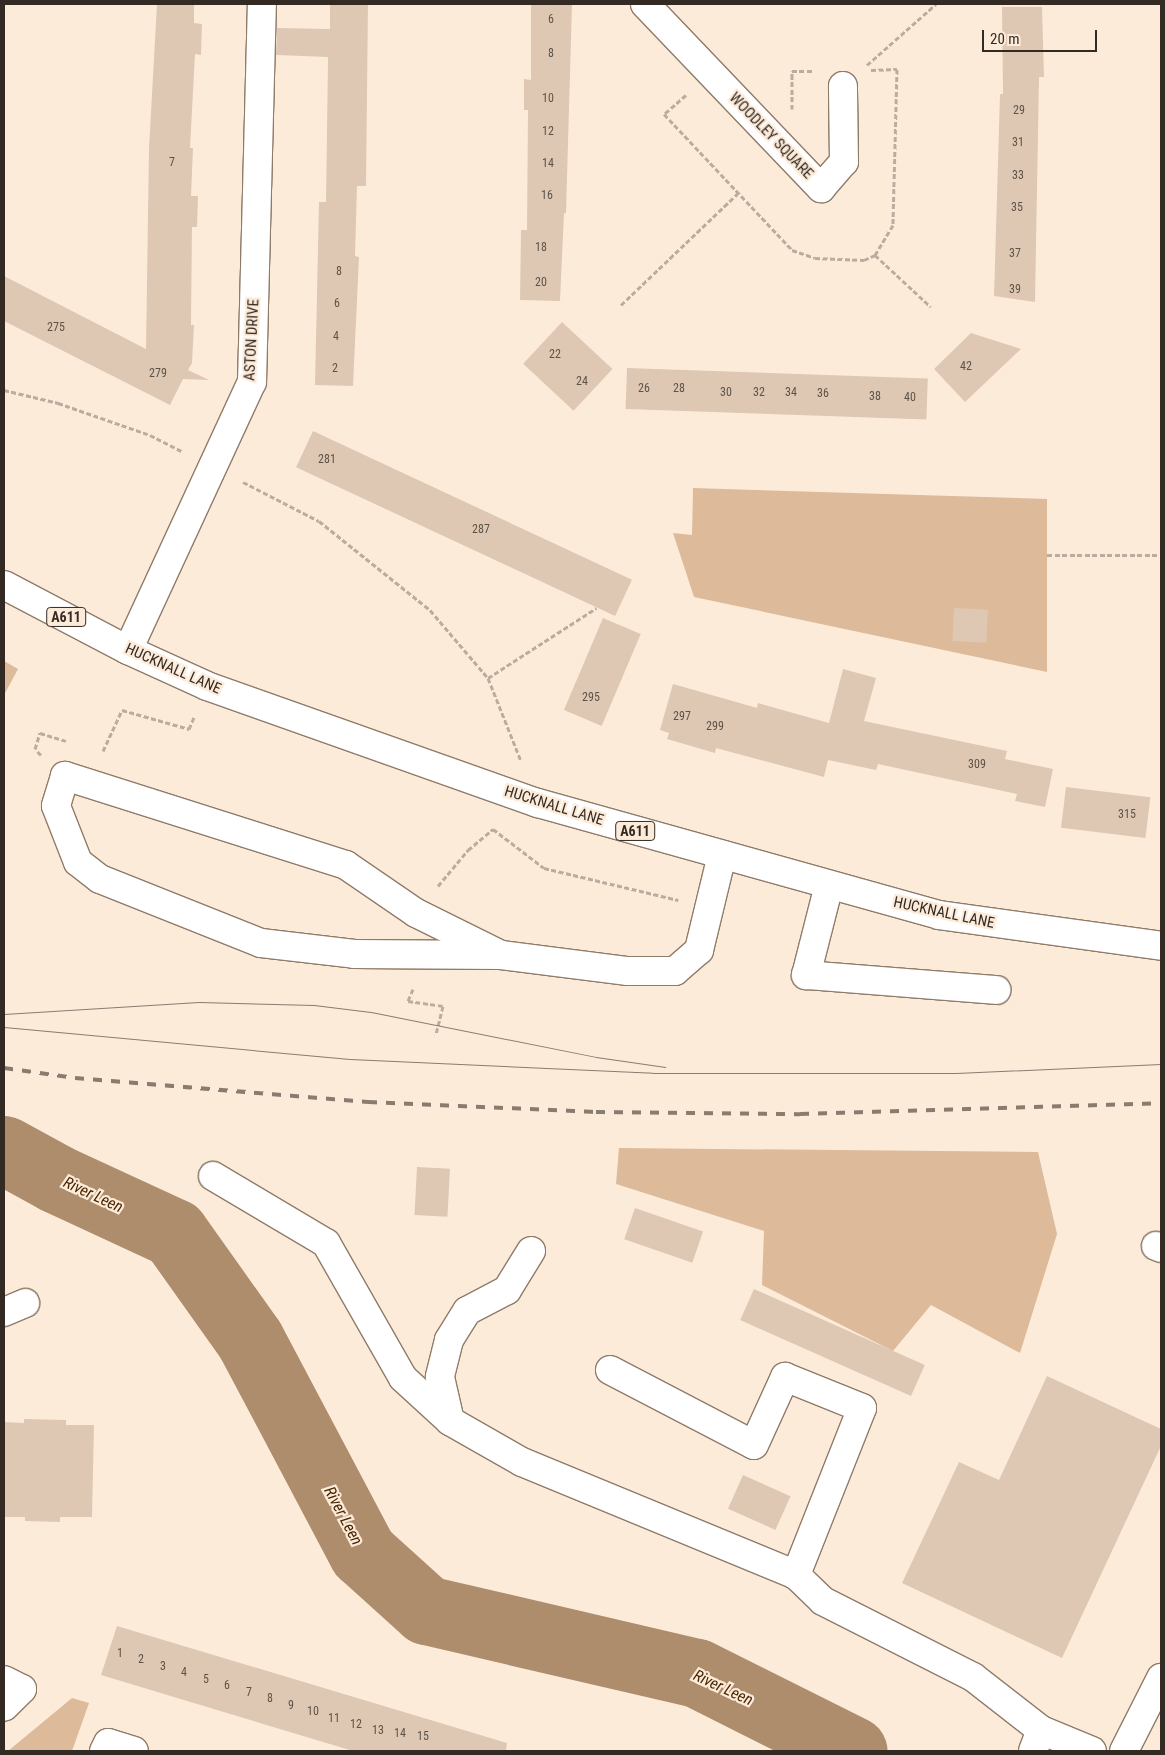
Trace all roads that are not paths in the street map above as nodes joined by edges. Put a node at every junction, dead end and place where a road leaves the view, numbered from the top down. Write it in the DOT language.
graph roads {
  1 [pos="262,4"];
  2 [pos="645,4"];
  3 [pos="843,86"];
  4 [pos="4,585"];
  5 [pos="128,650"];
  6 [pos="722,855"];
  7 [pos="829,885"];
  8 [pos="416,913"];
  9 [pos="1161,946"];
  10 [pos="501,955"];
  11 [pos="417,956"];
  12 [pos="996,990"];
  13 [pos="213,1176"];
  14 [pos="531,1251"];
  15 [pos="610,1370"];
  16 [pos="450,1421"];
  17 [pos="796,1574"];
  18 [pos="1161,1678"];
  19 [pos="4,1680"];
  20 [pos="4,1707"];
  21 [pos="1037,1741"];
  22 [pos="104,1751"];
  23 [pos="134,1751"];
  24 [pos="1092,1751"];
  25 [pos="1124,1751"];
  1 -- 5 [label="main road, ASTON DRIVE"];
  2 -- 3 [label="main road, WOODLEY SQUARE"];
  4 -- 5 [label="main road, HUCKNALL LANE / A611"];
  5 -- 6 [label="main road, HUCKNALL LANE / A611"];
  6 -- 7 [label="main road, HUCKNALL LANE / A611"];
  6 -- 10 [label="main road"];
  7 -- 9 [label="main road, HUCKNALL LANE / A611"];
  7 -- 12 [label="main road"];
  8 -- 10 [label="main road"];
  8 -- 11 [label="main road"];
  8 -- 11 [label="main road"];
  10 -- 11 [label="main road"];
  13 -- 16 [label="main road"];
  14 -- 16 [label="main road"];
  15 -- 17 [label="main road"];
  16 -- 17 [label="main road"];
  17 -- 21 [label="main road"];
  18 -- 25 [label="main road"];
  19 -- 20 [label="main road"];
  21 -- 24 [label="main road"];
  22 -- 23 [label="main road"];
}
